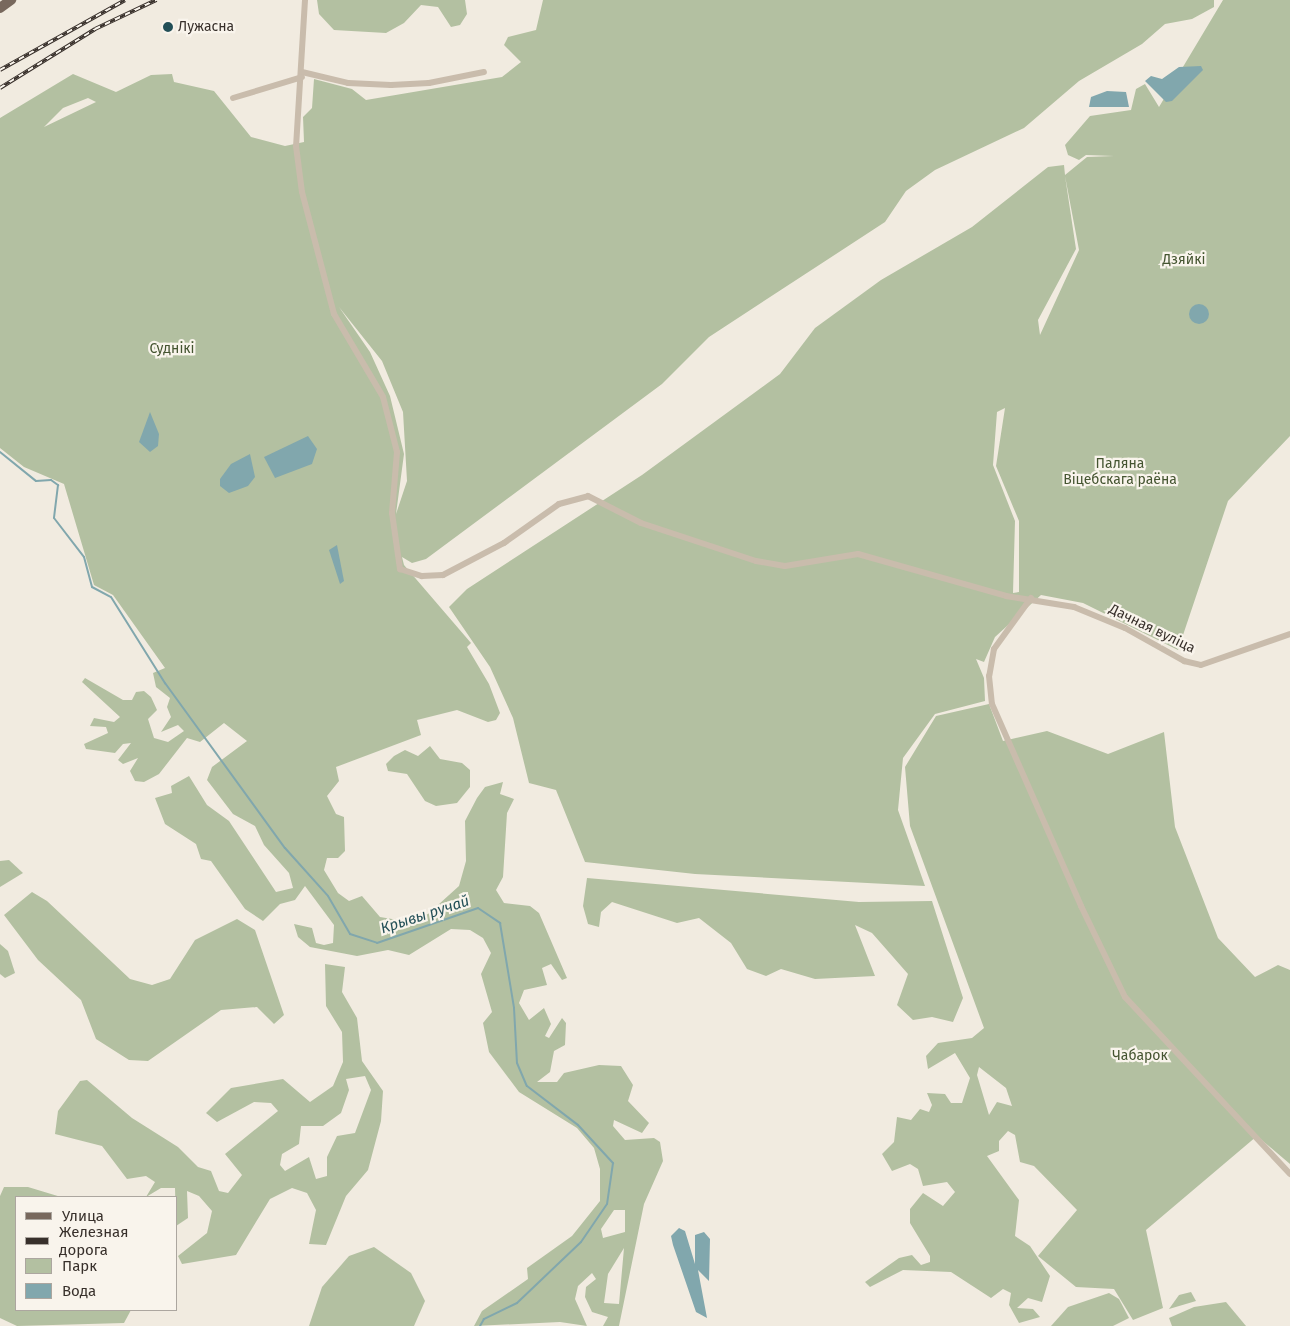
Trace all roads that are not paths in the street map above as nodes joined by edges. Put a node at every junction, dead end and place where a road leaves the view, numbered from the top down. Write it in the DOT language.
graph roads {
  1 [pos="11,0"];
  2 [pos="306,0"];
  3 [pos="0,8"];
  4 [pos="484,72"];
  5 [pos="302,74"];
  6 [pos="233,98"];
  7 [pos="1031,598"];
  8 [pos="1290,634"];
  9 [pos="1290,1174"];
  1 -- 3 [label="main road"];
  2 -- 5 [label="street"];
  4 -- 5 [label="street"];
  5 -- 6 [label="street"];
  5 -- 7 [label="street, Дачная вуліца"];
  7 -- 8 [label="street, Дачная вуліца"];
  7 -- 9 [label="street"];
}
